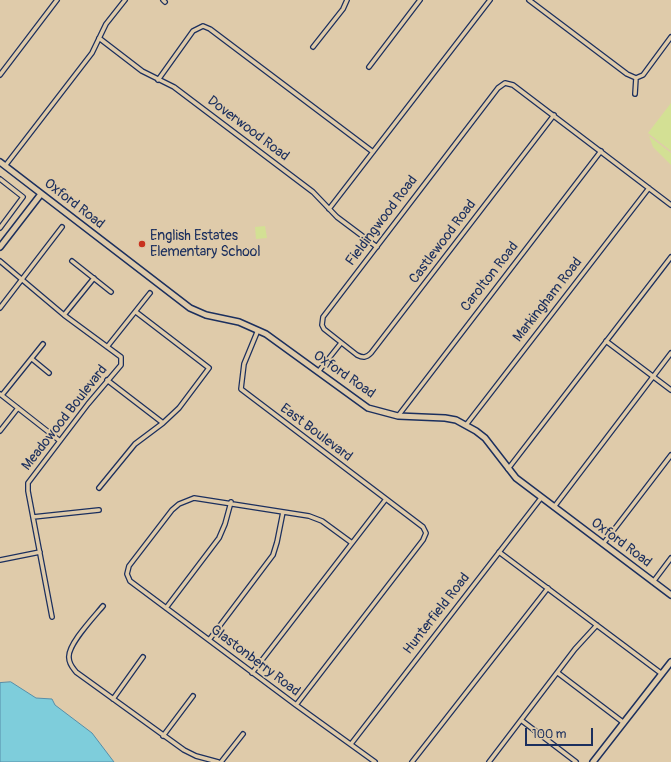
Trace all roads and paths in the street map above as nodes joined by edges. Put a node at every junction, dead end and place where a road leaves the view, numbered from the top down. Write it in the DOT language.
graph roads {
  1 [pos="57,0"];
  2 [pos="125,0"];
  3 [pos="347,0"];
  4 [pos="420,0"];
  5 [pos="490,0"];
  6 [pos="529,0"];
  7 [pos="99,38"];
  8 [pos="671,38"];
  9 [pos="313,47"];
  10 [pos="369,67"];
  11 [pos="0,75"];
  12 [pos="636,78"];
  13 [pos="158,80"];
  14 [pos="635,94"];
  15 [pos="554,115"];
  16 [pos="373,152"];
  17 [pos="601,152"];
  18 [pos="0,162"];
  19 [pos="5,166"];
  20 [pos="0,179"];
  21 [pos="649,188"];
  22 [pos="41,194"];
  23 [pos="671,205"];
  24 [pos="329,209"];
  25 [pos="62,227"];
  26 [pos="0,228"];
  27 [pos="0,247"];
  28 [pos="377,247"];
  29 [pos="671,257"];
  30 [pos="0,261"];
  31 [pos="72,261"];
  32 [pos="23,278"];
  33 [pos="94,278"];
  34 [pos="112,292"];
  35 [pos="150,293"];
  36 [pos="0,308"];
  37 [pos="136,312"];
  38 [pos="64,315"];
  39 [pos="258,330"];
  40 [pos="606,341"];
  41 [pos="341,343"];
  42 [pos="43,344"];
  43 [pos="108,346"];
  44 [pos="671,353"];
  45 [pos="32,359"];
  46 [pos="318,372"];
  47 [pos="49,373"];
  48 [pos="653,376"];
  49 [pos="107,380"];
  50 [pos="671,390"];
  51 [pos="1,394"];
  52 [pos="18,408"];
  53 [pos="398,416"];
  54 [pos="163,423"];
  55 [pos="466,425"];
  56 [pos="0,431"];
  57 [pos="60,441"];
  58 [pos="671,455"];
  59 [pos="508,469"];
  60 [pos="99,488"];
  61 [pos="386,498"];
  62 [pos="542,498"];
  63 [pos="231,502"];
  64 [pos="554,507"];
  65 [pos="99,510"];
  66 [pos="282,512"];
  67 [pos="33,517"];
  68 [pos="352,542"];
  69 [pos="603,544"];
  70 [pos="40,552"];
  71 [pos="499,552"];
  72 [pos="671,558"];
  73 [pos="0,560"];
  74 [pos="653,582"];
  75 [pos="548,588"];
  76 [pos="671,595"];
  77 [pos="103,606"];
  78 [pos="166,608"];
  79 [pos="52,617"];
  80 [pos="597,625"];
  81 [pos="209,640"];
  82 [pos="143,657"];
  83 [pos="671,662"];
  84 [pos="252,673"];
  85 [pos="558,673"];
  86 [pos="662,674"];
  87 [pos="192,696"];
  88 [pos="113,699"];
  89 [pos="296,705"];
  90 [pos="521,720"];
  91 [pos="624,723"];
  92 [pos="243,734"];
  93 [pos="163,736"];
  94 [pos="350,744"];
  95 [pos="218,762"];
  96 [pos="222,762"];
  97 [pos="375,762"];
  98 [pos="412,762"];
  99 [pos="489,762"];
  100 [pos="576,762"];
  101 [pos="593,762"];
  1 -- 11 [label="street"];
  2 -- 7 [label="street"];
  3 -- 9 [label="street"];
  4 -- 10 [label="street"];
  5 -- 16 [label="street"];
  6 -- 12 [label="street"];
  7 -- 13 [label="street, Doverwood Road"];
  7 -- 19 [label="street"];
  8 -- 12 [label="street"];
  12 -- 14 [label="street"];
  13 -- 16 [label="street"];
  13 -- 24 [label="street, Doverwood Road"];
  15 -- 17 [label="street"];
  15 -- 28 [label="street, Fieldingwood Road"];
  15 -- 41 [label="street, Castlewood Road"];
  16 -- 24 [label="street"];
  17 -- 21 [label="street"];
  17 -- 53 [label="street, Carolton Road"];
  18 -- 19 [label="street, Oxford Road"];
  19 -- 22 [label="street, Oxford Road"];
  20 -- 26 [label="street"];
  21 -- 23 [label="street"];
  21 -- 55 [label="street, Markingham Road"];
  22 -- 27 [label="street"];
  22 -- 39 [label="street, Oxford Road"];
  24 -- 28 [label="street, Doverwood Road"];
  25 -- 32 [label="street"];
  28 -- 41 [label="street, Fieldingwood Road"];
  29 -- 40 [label="street"];
  30 -- 32 [label="street, Meadowood Boulevard"];
  31 -- 33 [label="street"];
  32 -- 36 [label="street"];
  32 -- 38 [label="street, Meadowood Boulevard"];
  33 -- 34 [label="street"];
  33 -- 38 [label="street"];
  35 -- 37 [label="street"];
  37 -- 43 [label="street"];
  37 -- 54 [label="street"];
  38 -- 43 [label="street, Meadowood Boulevard"];
  39 -- 46 [label="street, Oxford Road"];
  39 -- 61 [label="street, East Boulevard"];
  40 -- 48 [label="street"];
  40 -- 59 [label="street"];
  41 -- 46 [label="street"];
  42 -- 45 [label="street"];
  43 -- 49 [label="street, Meadowood Boulevard"];
  44 -- 48 [label="street"];
  45 -- 47 [label="street"];
  45 -- 51 [label="street"];
  46 -- 53 [label="street, Oxford Road"];
  48 -- 50 [label="street"];
  48 -- 64 [label="street"];
  49 -- 54 [label="street"];
  49 -- 57 [label="street, Meadowood Boulevard"];
  51 -- 52 [label="street"];
  52 -- 56 [label="street"];
  52 -- 57 [label="street"];
  53 -- 55 [label="street, Oxford Road"];
  54 -- 60 [label="street"];
  55 -- 59 [label="street, Oxford Road"];
  57 -- 67 [label="street, Meadowood Boulevard"];
  58 -- 69 [label="street"];
  59 -- 62 [label="street, Oxford Road"];
  61 -- 68 [label="street"];
  61 -- 89 [label="street, East Boulevard"];
  62 -- 64 [label="street, Oxford Road"];
  62 -- 71 [label="street, Hunterfield Road"];
  63 -- 66 [label="street"];
  63 -- 78 [label="street"];
  63 -- 78 [label="street, Glastonberry Road"];
  64 -- 69 [label="street, Oxford Road"];
  65 -- 67 [label="street"];
  66 -- 68 [label="street"];
  66 -- 81 [label="street"];
  67 -- 70 [label="street, Meadowood Boulevard"];
  68 -- 84 [label="street"];
  69 -- 74 [label="street, Oxford Road"];
  70 -- 73 [label="street"];
  70 -- 79 [label="street, Meadowood Boulevard"];
  71 -- 75 [label="street"];
  71 -- 94 [label="street, Hunterfield Road"];
  72 -- 74 [label="street"];
  74 -- 76 [label="street, Oxford Road"];
  75 -- 80 [label="street"];
  75 -- 98 [label="street"];
  77 -- 88 [label="street"];
  78 -- 81 [label="street, Glastonberry Road"];
  80 -- 85 [label="street"];
  80 -- 86 [label="street"];
  81 -- 84 [label="street, Glastonberry Road"];
  82 -- 88 [label="street"];
  83 -- 86 [label="street"];
  84 -- 89 [label="street, Glastonberry Road"];
  85 -- 90 [label="street"];
  85 -- 91 [label="street"];
  86 -- 91 [label="street"];
  87 -- 93 [label="street"];
  88 -- 93 [label="street"];
  89 -- 94 [label="street, Glastonberry Road"];
  90 -- 99 [label="street"];
  90 -- 100 [label="street"];
  91 -- 101 [label="street"];
  92 -- 96 [label="street"];
  93 -- 95 [label="street"];
  94 -- 97 [label="street, Glastonberry Road"];
}
